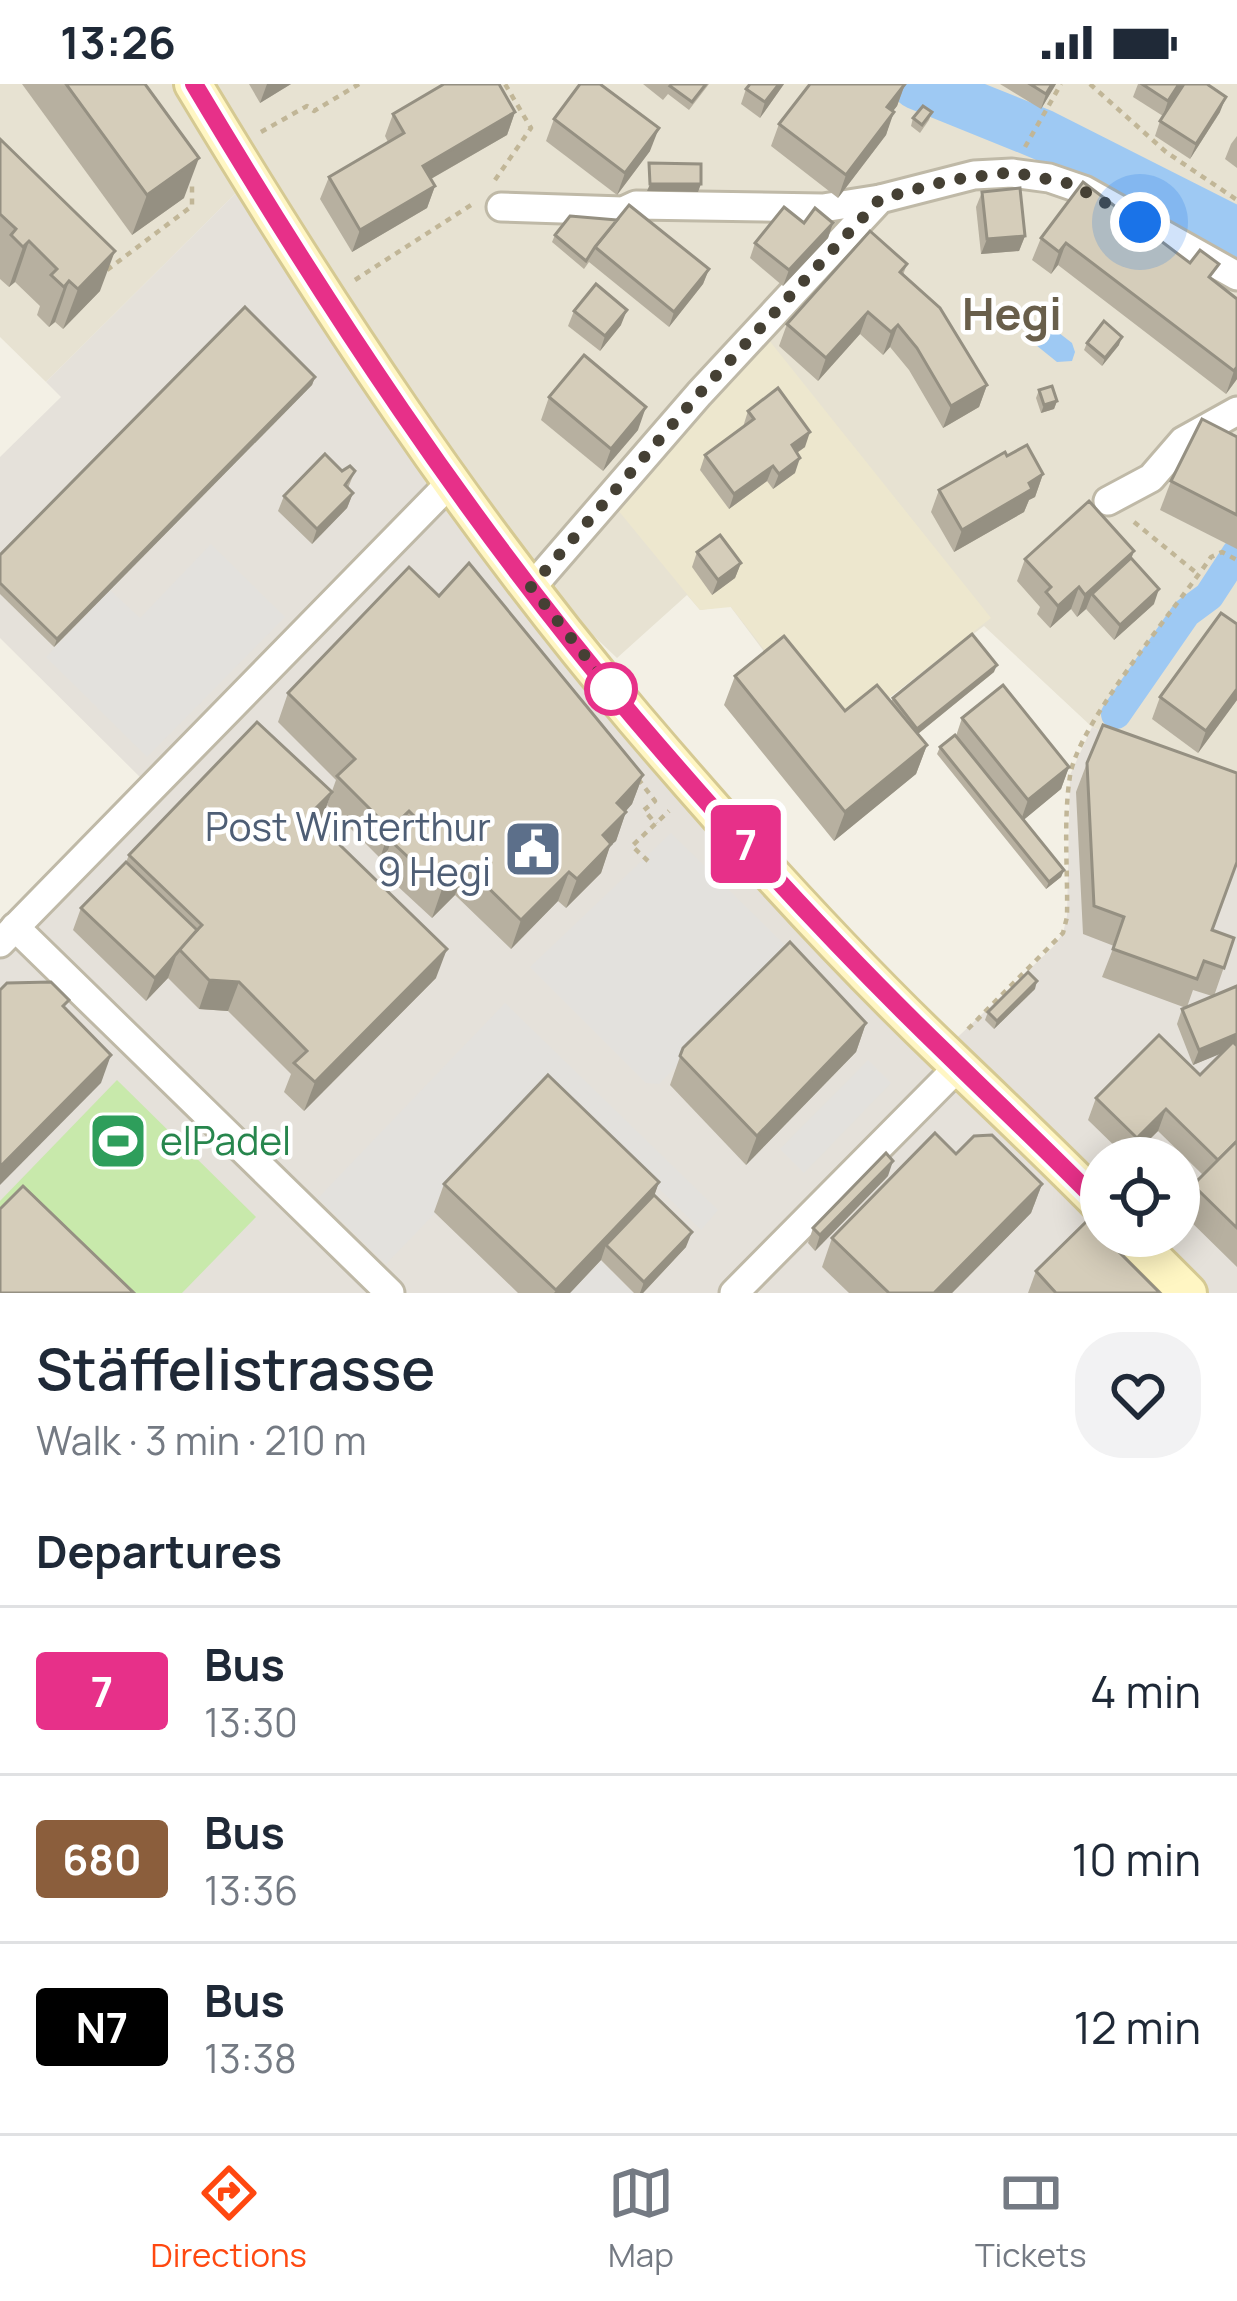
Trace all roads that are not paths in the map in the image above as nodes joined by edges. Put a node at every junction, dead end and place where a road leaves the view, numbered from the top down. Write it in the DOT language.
graph roads {
  1 [pos="194,84"];
  2 [pos="489,199"];
  3 [pos="880,199"];
  4 [pos="1237,277"];
  5 [pos="1237,411"];
  6 [pos="452,481"];
  7 [pos="1108,501"];
  8 [pos="531,587"];
  9 [pos="8,935"];
  10 [pos="959,1051"];
  11 [pos="1080,1182"];
  12 [pos="1152,1257"];
  13 [pos="390,1293"];
  14 [pos="734,1293"];
  15 [pos="1188,1293"];
  1 -- 6 [label="main road"];
  2 -- 3 [label="street"];
  3 -- 4 [label="street"];
  3 -- 8 [label="street"];
  5 -- 7 [label="street"];
  6 -- 8 [label="main road"];
  6 -- 9 [label="street"];
  8 -- 10 [label="main road"];
  9 -- 13 [label="street"];
  10 -- 11 [label="main road"];
  10 -- 14 [label="street"];
  12 -- 15 [label="main road"];
}
